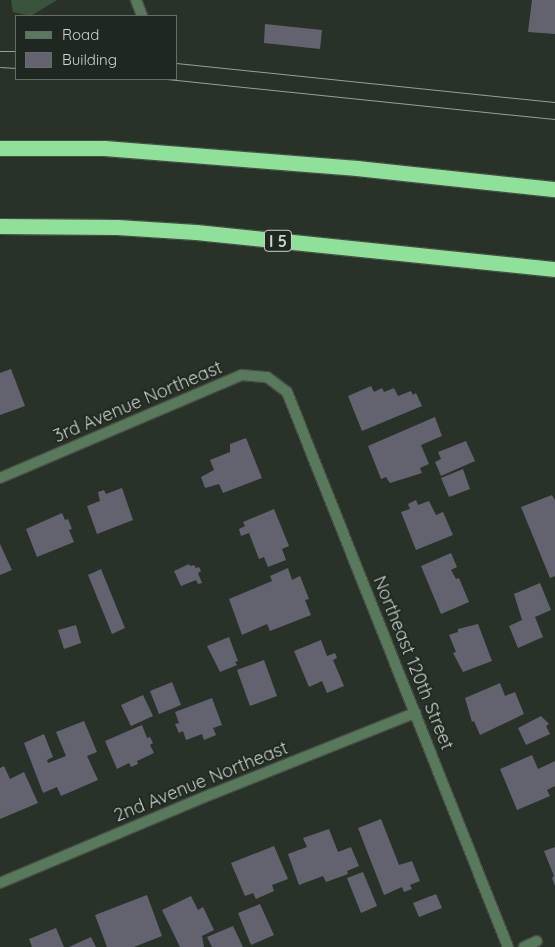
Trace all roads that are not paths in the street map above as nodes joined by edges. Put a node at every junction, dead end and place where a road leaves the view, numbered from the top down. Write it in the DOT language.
graph roads {
  1 [pos="136,0"];
  2 [pos="142,15"];
  3 [pos="0,148"];
  4 [pos="555,189"];
  5 [pos="0,226"];
  6 [pos="555,269"];
  7 [pos="287,392"];
  8 [pos="0,478"];
  9 [pos="415,713"];
  10 [pos="0,883"];
  11 [pos="537,941"];
  12 [pos="508,947"];
  13 [pos="524,947"];
  1 -- 2 [label="street"];
  3 -- 4 [label="highway"];
  5 -- 6 [label="highway, I 5"];
  7 -- 8 [label="street, 3rd Avenue Northeast"];
  7 -- 9 [label="street, Northeast 120th Street"];
  9 -- 10 [label="street, 2nd Avenue Northeast"];
  9 -- 12 [label="street, Northeast 120th Street"];
  11 -- 13 [label="street"];
}
